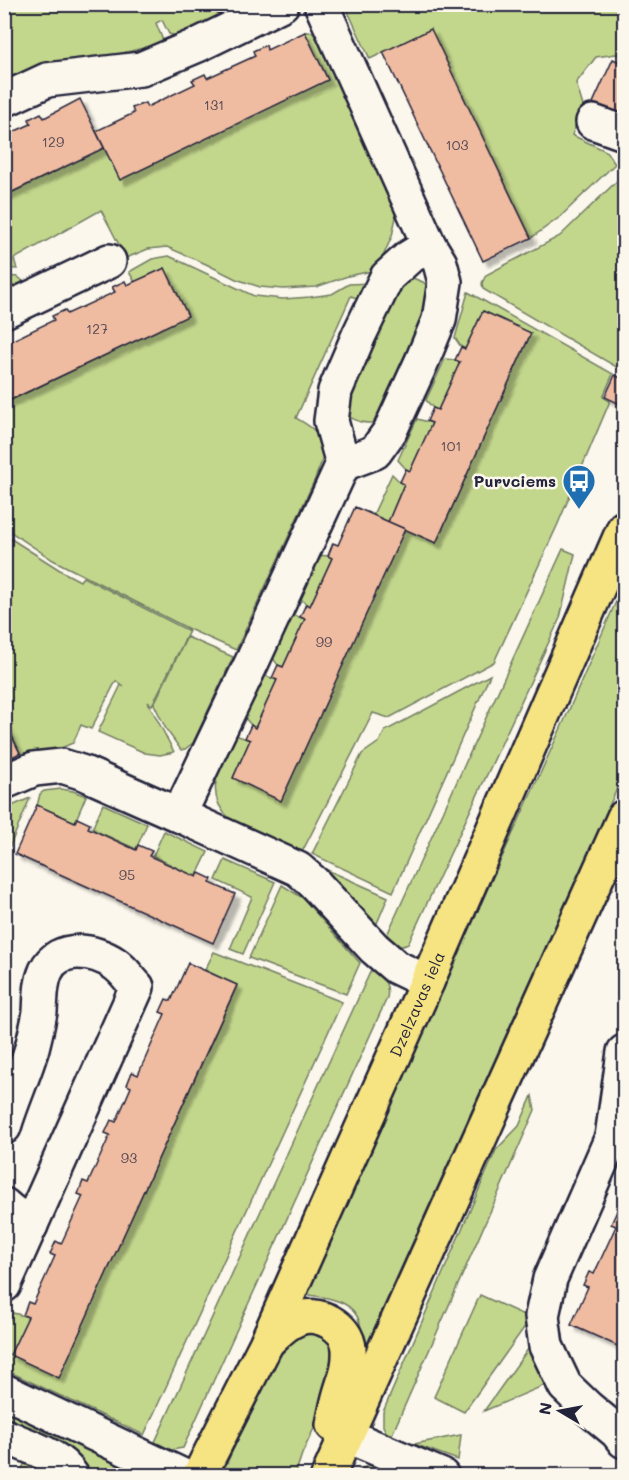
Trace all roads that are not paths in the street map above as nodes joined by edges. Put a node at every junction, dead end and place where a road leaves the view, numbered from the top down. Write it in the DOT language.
graph roads {
  1 [pos="282,4"];
  2 [pos="321,4"];
  3 [pos="4,100"];
  4 [pos="593,122"];
  5 [pos="624,133"];
  6 [pos="429,245"];
  7 [pos="109,261"];
  8 [pos="4,311"];
  9 [pos="343,464"];
  10 [pos="624,528"];
  11 [pos="4,782"];
  12 [pos="179,815"];
  13 [pos="624,817"];
  14 [pos="427,982"];
  15 [pos="624,1052"];
  16 [pos="4,1127"];
  17 [pos="4,1205"];
  18 [pos="31,1226"];
  19 [pos="4,1285"];
  20 [pos="266,1344"];
  21 [pos="4,1391"];
  22 [pos="4,1436"];
  23 [pos="624,1441"];
  24 [pos="336,1456"];
  25 [pos="72,1476"];
  26 [pos="183,1476"];
  27 [pos="199,1476"];
  28 [pos="442,1476"];
  1 -- 3 [label="street"];
  2 -- 6 [label="street"];
  4 -- 5 [label="street"];
  6 -- 9 [label="street"];
  6 -- 9 [label="street"];
  7 -- 8 [label="street"];
  9 -- 12 [label="street"];
  10 -- 14 [label="main road, Dzelzavas iela"];
  11 -- 12 [label="street"];
  12 -- 14 [label="street"];
  13 -- 24 [label="main road"];
  14 -- 20 [label="main road, Dzelzavas iela"];
  15 -- 23 [label="street"];
  16 -- 18 [label="street"];
  17 -- 18 [label="street"];
  18 -- 19 [label="street"];
  20 -- 24 [label="main road"];
  20 -- 27 [label="main road, Dzelzavas iela"];
  21 -- 26 [label="street"];
  22 -- 25 [label="street"];
  24 -- 28 [label="street"];
}
